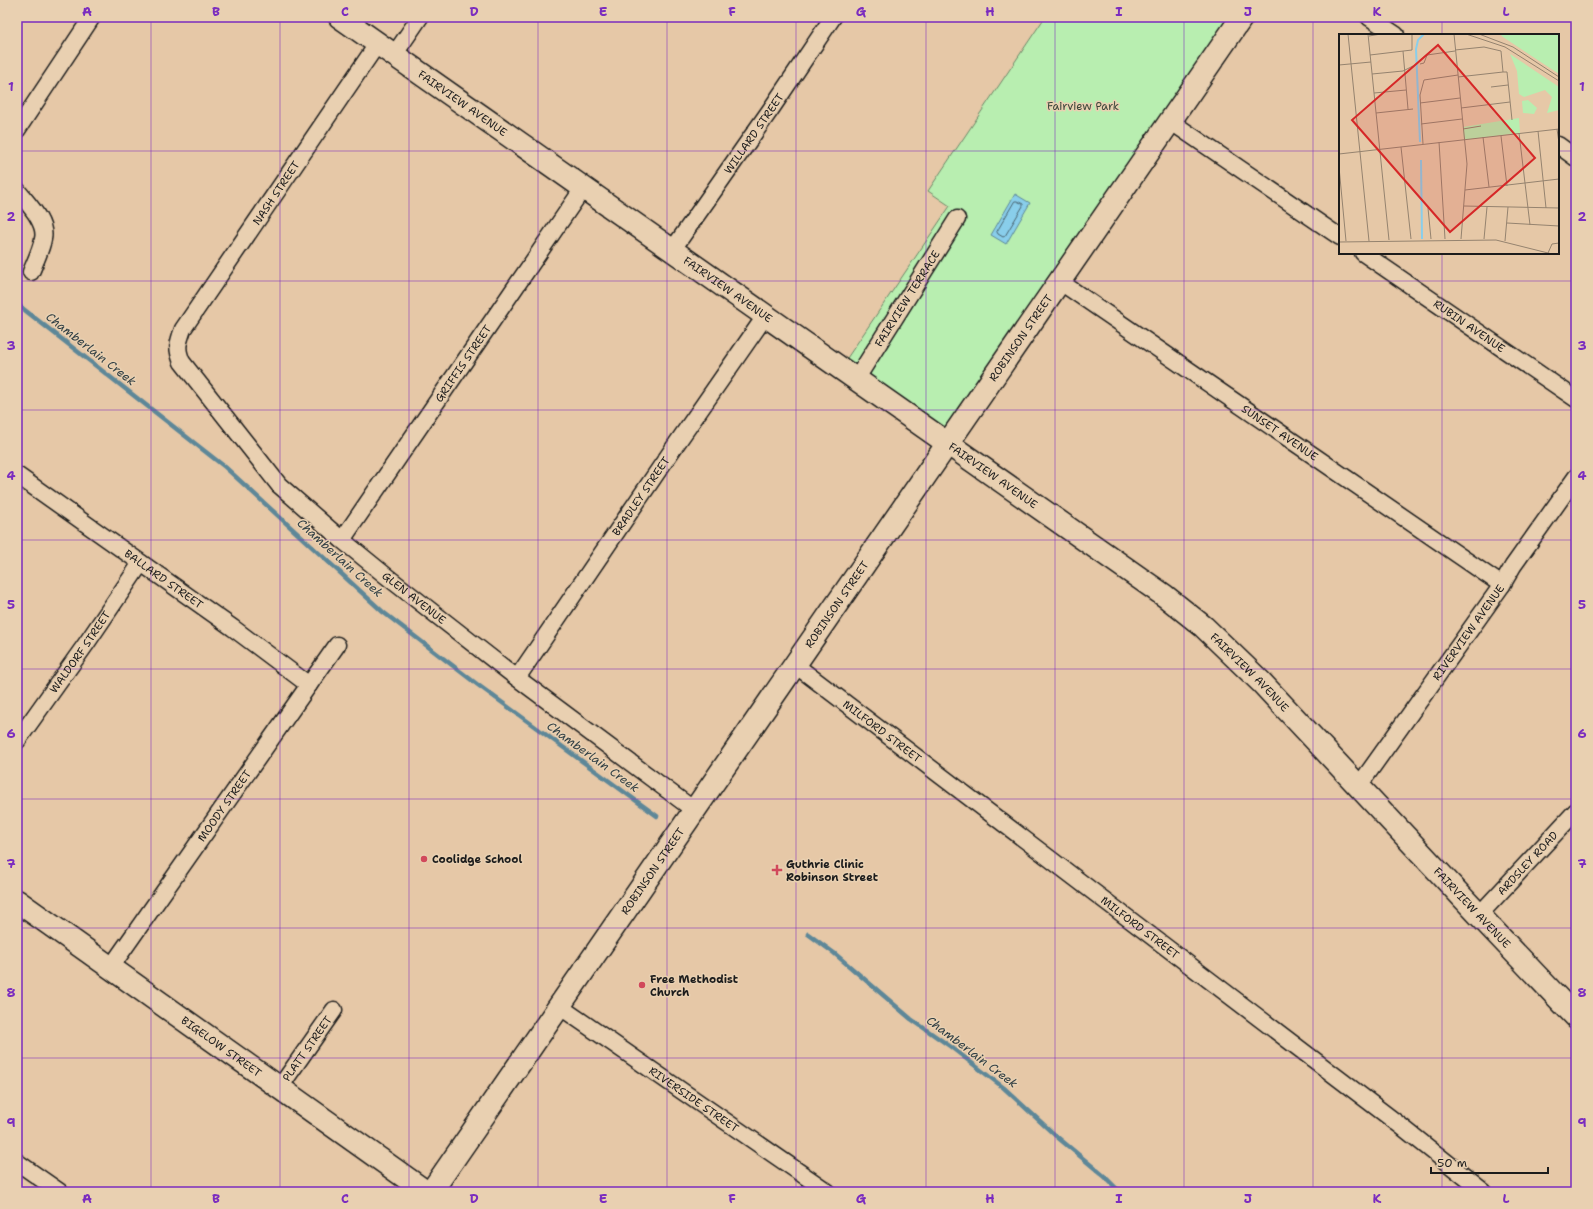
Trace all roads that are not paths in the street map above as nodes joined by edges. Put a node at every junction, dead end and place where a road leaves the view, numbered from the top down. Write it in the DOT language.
graph roads {
  1 [pos="92,17"];
  2 [pos="340,17"];
  3 [pos="420,17"];
  4 [pos="833,17"];
  5 [pos="1242,17"];
  6 [pos="1369,17"];
  7 [pos="1394,34"];
  8 [pos="386,49"];
  9 [pos="1170,121"];
  10 [pos="17,130"];
  11 [pos="1559,146"];
  12 [pos="1576,158"];
  13 [pos="584,187"];
  14 [pos="17,190"];
  15 [pos="957,219"];
  16 [pos="1339,236"];
  17 [pos="673,249"];
  18 [pos="1364,254"];
  19 [pos="31,272"];
  20 [pos="1059,281"];
  21 [pos="766,315"];
  22 [pos="178,344"];
  23 [pos="857,378"];
  24 [pos="1576,399"];
  25 [pos="947,442"];
  26 [pos="17,475"];
  27 [pos="1576,477"];
  28 [pos="342,540"];
  29 [pos="141,563"];
  30 [pos="1502,585"];
  31 [pos="337,645"];
  32 [pos="794,664"];
  33 [pos="517,678"];
  34 [pos="308,685"];
  35 [pos="17,741"];
  36 [pos="1358,787"];
  37 [pos="694,810"];
  38 [pos="1576,811"];
  39 [pos="17,901"];
  40 [pos="1479,915"];
  41 [pos="111,967"];
  42 [pos="559,1006"];
  43 [pos="334,1010"];
  44 [pos="1576,1017"];
  45 [pos="280,1087"];
  46 [pos="17,1162"];
  47 [pos="60,1192"];
  48 [pos="426,1192"];
  49 [pos="431,1192"];
  50 [pos="828,1192"];
  51 [pos="1484,1192"];
  1 -- 10 [label="street"];
  2 -- 8 [label="street, FAIRVIEW AVENUE"];
  3 -- 8 [label="street, NASH STREET"];
  4 -- 17 [label="street, WILLARD STREET"];
  5 -- 9 [label="street, ROBINSON STREET"];
  6 -- 7 [label="street"];
  8 -- 13 [label="street, FAIRVIEW AVENUE"];
  8 -- 22 [label="street, NASH STREET"];
  9 -- 16 [label="street"];
  9 -- 20 [label="street, ROBINSON STREET"];
  11 -- 12 [label="street"];
  13 -- 17 [label="street, FAIRVIEW AVENUE"];
  13 -- 28 [label="street, GRIFFIS STREET"];
  14 -- 19 [label="street"];
  15 -- 23 [label="street, FAIRVIEW TERRACE"];
  17 -- 21 [label="street, FAIRVIEW AVENUE"];
  18 -- 24 [label="street, RUBIN AVENUE"];
  20 -- 25 [label="street, ROBINSON STREET"];
  20 -- 30 [label="street, SUNSET AVENUE"];
  21 -- 23 [label="street, FAIRVIEW AVENUE"];
  21 -- 33 [label="street, BRADLEY STREET"];
  22 -- 28 [label="street, GLEN AVENUE"];
  23 -- 25 [label="street, FAIRVIEW AVENUE"];
  25 -- 32 [label="street, ROBINSON STREET"];
  25 -- 36 [label="street, FAIRVIEW AVENUE"];
  26 -- 29 [label="street, BALLARD STREET"];
  27 -- 30 [label="street, RIVERVIEW AVENUE"];
  28 -- 33 [label="street, GLEN AVENUE"];
  29 -- 34 [label="street, BALLARD STREET"];
  29 -- 35 [label="street, WALDORF STREET"];
  30 -- 36 [label="street, RIVERVIEW AVENUE"];
  31 -- 34 [label="street, MOODY STREET"];
  32 -- 37 [label="street, ROBINSON STREET"];
  32 -- 51 [label="street, MILFORD STREET"];
  33 -- 37 [label="street, GLEN AVENUE"];
  34 -- 41 [label="street, MOODY STREET"];
  36 -- 40 [label="street, FAIRVIEW AVENUE"];
  37 -- 42 [label="street, ROBINSON STREET"];
  38 -- 40 [label="street, ARDSLEY ROAD"];
  39 -- 41 [label="street, BIGELOW STREET"];
  40 -- 44 [label="street, FAIRVIEW AVENUE"];
  41 -- 45 [label="street, BIGELOW STREET"];
  42 -- 49 [label="street, ROBINSON STREET"];
  42 -- 50 [label="street, RIVERSIDE STREET"];
  43 -- 45 [label="street, PLATT STREET"];
  45 -- 48 [label="street, BIGELOW STREET"];
  46 -- 47 [label="street"];
}
